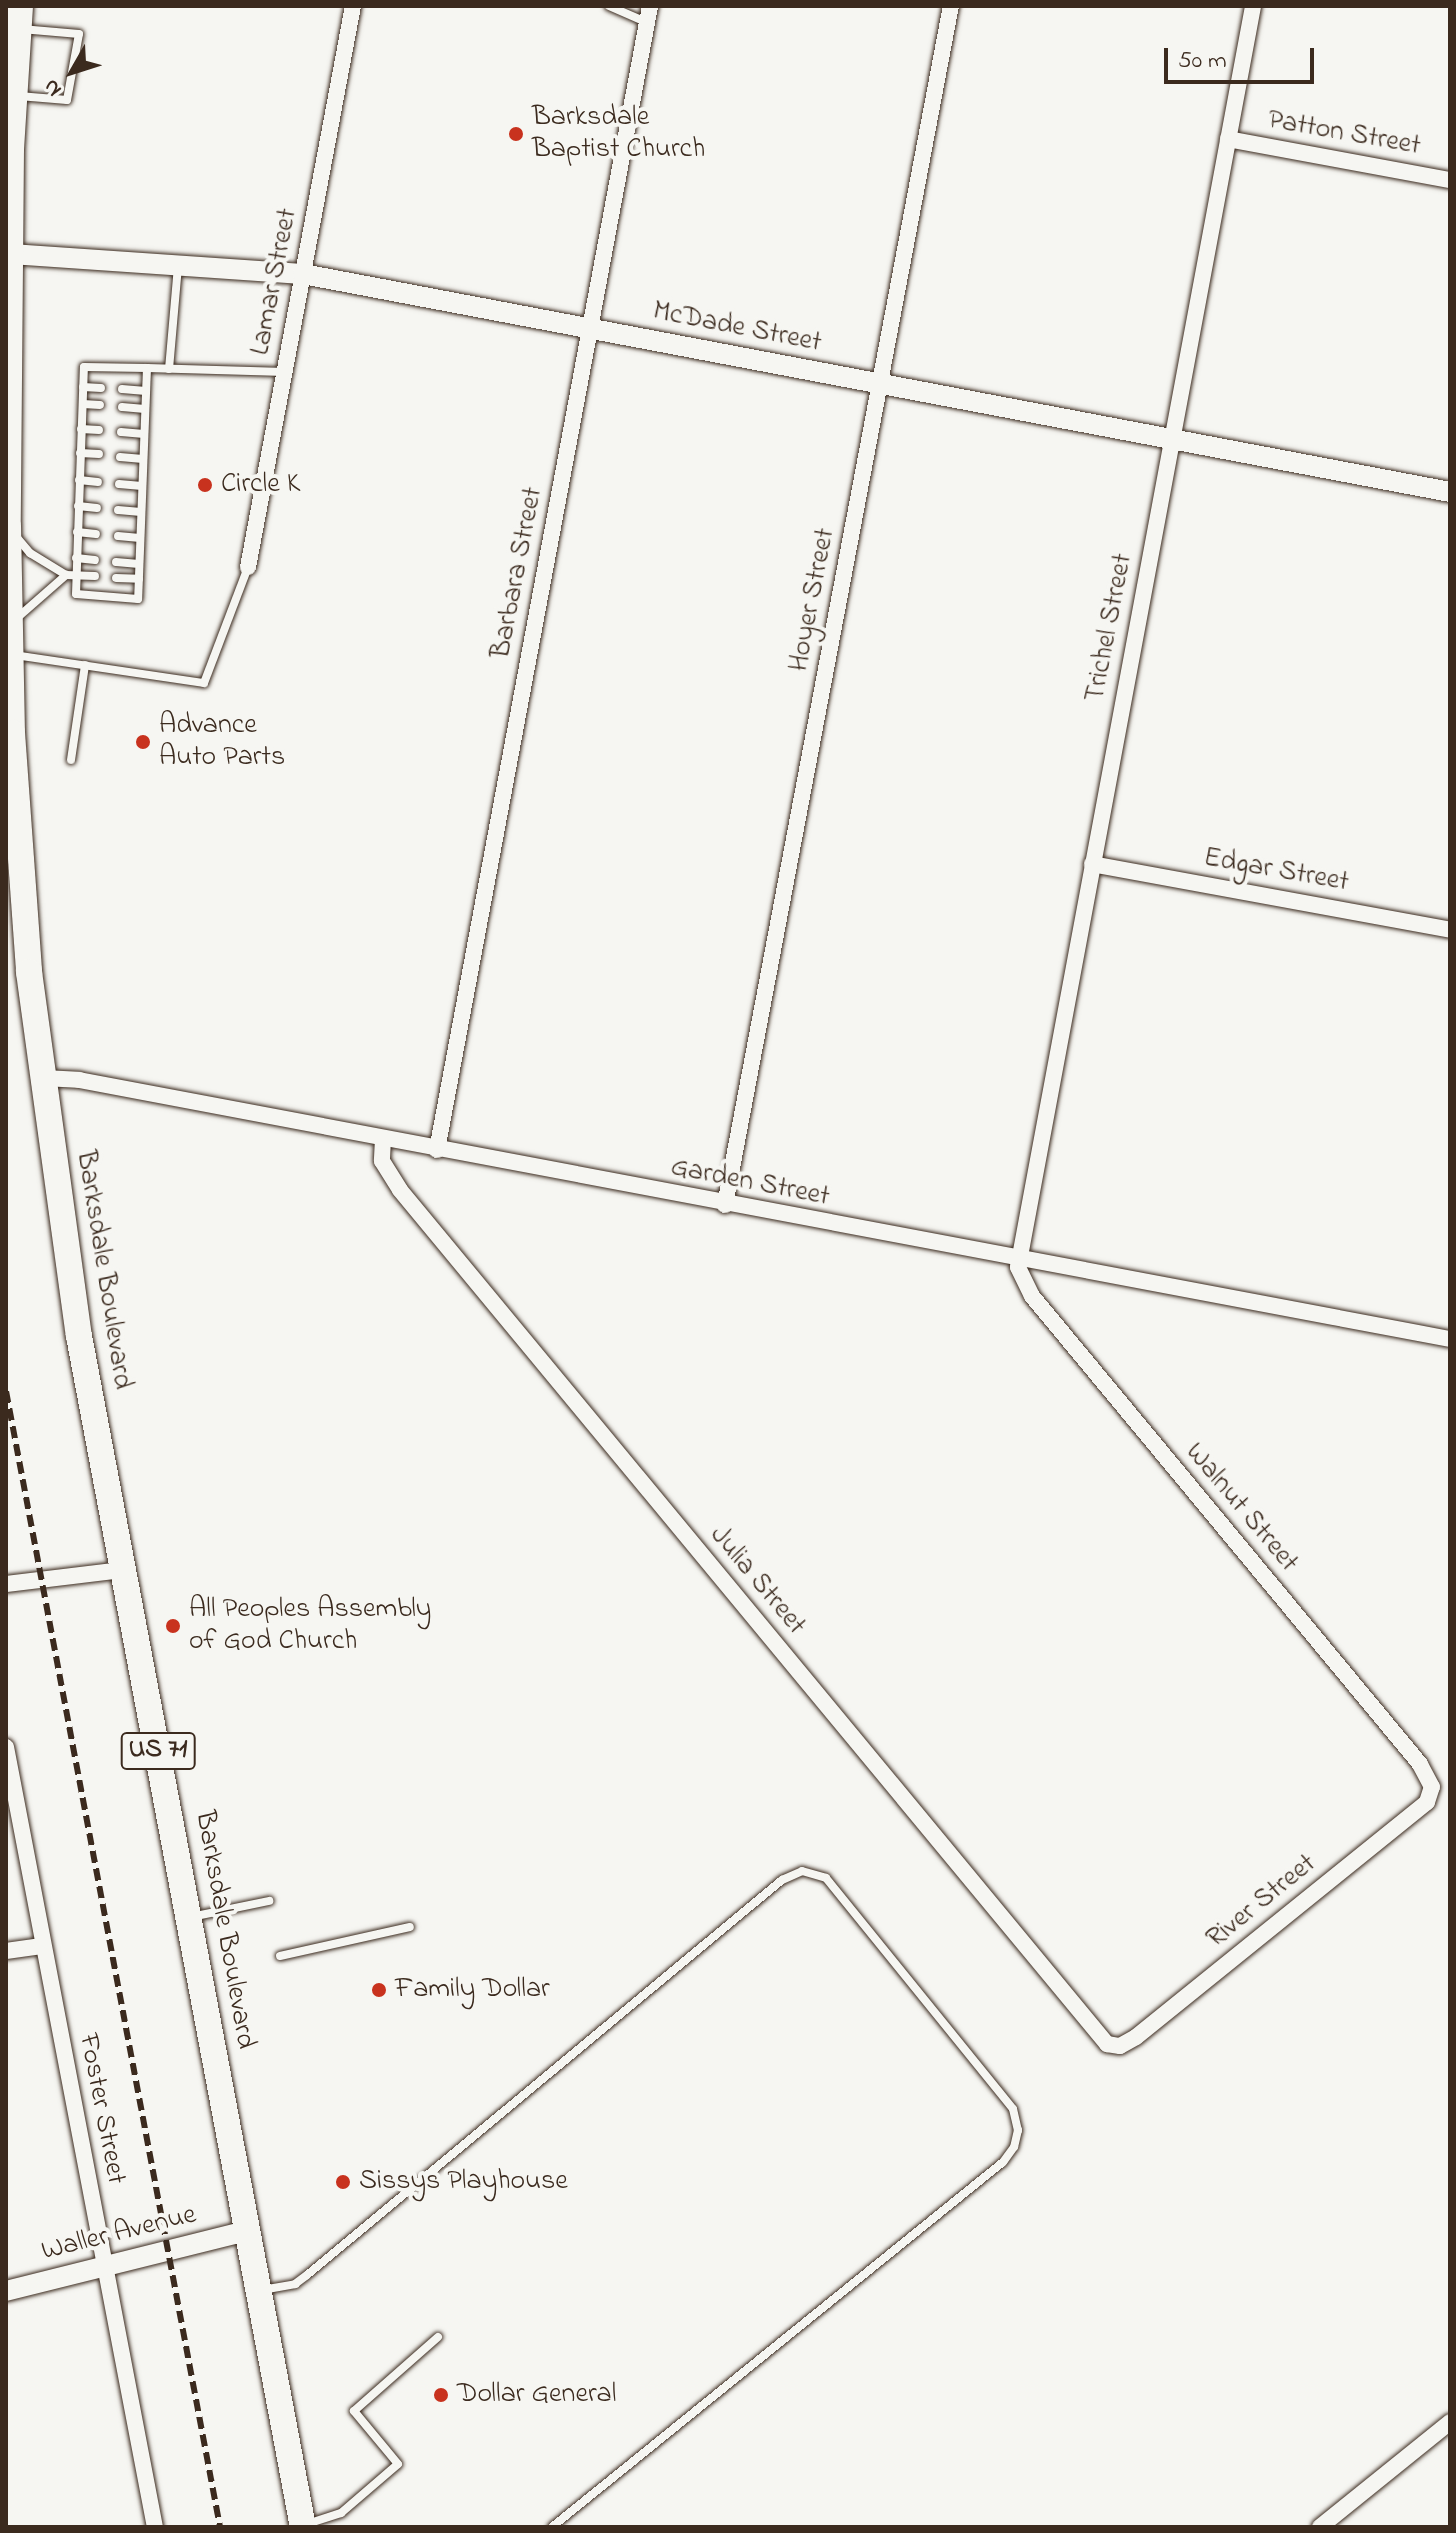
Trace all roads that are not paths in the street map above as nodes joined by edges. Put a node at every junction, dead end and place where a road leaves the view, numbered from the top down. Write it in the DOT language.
graph roads {
  1 [pos="353,6"];
  2 [pos="609,6"];
  3 [pos="951,6"];
  4 [pos="1253,6"];
  5 [pos="649,14"];
  6 [pos="19,17"];
  7 [pos="14,96"];
  8 [pos="1228,139"];
  9 [pos="1450,180"];
  10 [pos="10,254"];
  11 [pos="178,263"];
  12 [pos="303,274"];
  13 [pos="590,329"];
  14 [pos="147,368"];
  15 [pos="169,369"];
  16 [pos="285,372"];
  17 [pos="880,384"];
  18 [pos="83,387"];
  19 [pos="101,388"];
  20 [pos="122,389"];
  21 [pos="146,391"];
  22 [pos="83,404"];
  23 [pos="100,405"];
  24 [pos="122,407"];
  25 [pos="145,409"];
  26 [pos="81,429"];
  27 [pos="99,430"];
  28 [pos="121,432"];
  29 [pos="144,434"];
  30 [pos="1172,439"];
  31 [pos="80,453"];
  32 [pos="99,454"];
  33 [pos="120,457"];
  34 [pos="143,459"];
  35 [pos="79,480"];
  36 [pos="98,482"];
  37 [pos="119,484"];
  38 [pos="142,486"];
  39 [pos="1450,492"];
  40 [pos="78,506"];
  41 [pos="97,508"];
  42 [pos="118,510"];
  43 [pos="141,512"];
  44 [pos="8,526"];
  45 [pos="77,532"];
  46 [pos="96,534"];
  47 [pos="118,536"];
  48 [pos="140,538"];
  49 [pos="76,558"];
  50 [pos="95,560"];
  51 [pos="116,562"];
  52 [pos="139,564"];
  53 [pos="248,567"];
  54 [pos="70,575"];
  55 [pos="95,576"];
  56 [pos="116,578"];
  57 [pos="139,579"];
  58 [pos="9,627"];
  59 [pos="9,654"];
  60 [pos="85,665"];
  61 [pos="71,760"];
  62 [pos="1092,864"];
  63 [pos="1450,930"];
  64 [pos="42,1078"];
  65 [pos="383,1139"];
  66 [pos="437,1150"];
  67 [pos="725,1205"];
  68 [pos="1019,1259"];
  69 [pos="1450,1339"];
  70 [pos="122,1570"];
  71 [pos="6,1584"];
  72 [pos="6,1747"];
  73 [pos="1432,1787"];
  74 [pos="269,1901"];
  75 [pos="189,1918"];
  76 [pos="410,1927"];
  77 [pos="42,1946"];
  78 [pos="6,1951"];
  79 [pos="280,1956"];
  80 [pos="1113,2046"];
  81 [pos="246,2231"];
  82 [pos="107,2266"];
  83 [pos="258,2290"];
  84 [pos="6,2291"];
  85 [pos="438,2337"];
  86 [pos="1450,2422"];
  87 [pos="303,2526"];
  88 [pos="155,2527"];
  89 [pos="552,2527"];
  90 [pos="1320,2527"];
  1 -- 12 [label="street, Lamar Street"];
  2 -- 5 [label="lane"];
  3 -- 17 [label="street, Hoyer Street"];
  4 -- 8 [label="street, Trichel Street"];
  5 -- 13 [label="street, Barbara Street"];
  6 -- 7 [label="main road, Barksdale Boulevard / US 71"];
  6 -- 7 [label="lane"];
  7 -- 10 [label="main road, Barksdale Boulevard / US 71"];
  8 -- 9 [label="street, Patton Street"];
  8 -- 30 [label="street, Trichel Street"];
  10 -- 11 [label="street, McDade Street"];
  10 -- 44 [label="main road, Barksdale Boulevard / US 71"];
  11 -- 12 [label="street, McDade Street"];
  11 -- 15 [label="lane"];
  12 -- 13 [label="street, McDade Street"];
  12 -- 16 [label="street, Lamar Street"];
  13 -- 17 [label="street, McDade Street"];
  13 -- 66 [label="street, Barbara Street"];
  14 -- 15 [label="lane"];
  14 -- 18 [label="lane"];
  14 -- 21 [label="lane"];
  15 -- 16 [label="lane"];
  16 -- 53 [label="street, Lamar Street"];
  17 -- 30 [label="street, McDade Street"];
  17 -- 67 [label="street, Hoyer Street"];
  18 -- 19 [label="lane"];
  18 -- 22 [label="lane"];
  20 -- 21 [label="lane"];
  21 -- 25 [label="lane"];
  22 -- 23 [label="lane"];
  22 -- 26 [label="lane"];
  24 -- 25 [label="lane"];
  25 -- 29 [label="lane"];
  26 -- 27 [label="lane"];
  26 -- 31 [label="lane"];
  28 -- 29 [label="lane"];
  29 -- 34 [label="lane"];
  30 -- 39 [label="street, McDade Street"];
  30 -- 62 [label="street, Trichel Street"];
  31 -- 32 [label="lane"];
  31 -- 35 [label="lane"];
  33 -- 34 [label="lane"];
  34 -- 38 [label="lane"];
  35 -- 36 [label="lane"];
  35 -- 40 [label="lane"];
  37 -- 38 [label="lane"];
  38 -- 43 [label="lane"];
  40 -- 41 [label="lane"];
  40 -- 45 [label="lane"];
  42 -- 43 [label="lane"];
  43 -- 48 [label="lane"];
  44 -- 54 [label="lane"];
  44 -- 58 [label="main road, Barksdale Boulevard / US 71"];
  45 -- 46 [label="lane"];
  45 -- 49 [label="lane"];
  47 -- 48 [label="lane"];
  48 -- 52 [label="lane"];
  49 -- 50 [label="lane"];
  49 -- 54 [label="lane"];
  51 -- 52 [label="lane"];
  52 -- 57 [label="lane"];
  53 -- 60 [label="lane"];
  54 -- 55 [label="lane"];
  54 -- 57 [label="lane"];
  54 -- 58 [label="lane"];
  56 -- 57 [label="lane"];
  58 -- 59 [label="main road, Barksdale Boulevard / US 71"];
  59 -- 60 [label="lane"];
  59 -- 64 [label="main road, Barksdale Boulevard / US 71"];
  60 -- 61 [label="lane"];
  62 -- 63 [label="street, Edgar Street"];
  62 -- 68 [label="street, Trichel Street"];
  64 -- 65 [label="street, Garden Street"];
  64 -- 70 [label="main road, Barksdale Boulevard / US 71"];
  65 -- 66 [label="street, Garden Street"];
  65 -- 80 [label="street, Julia Street"];
  66 -- 67 [label="street, Garden Street"];
  67 -- 68 [label="street, Garden Street"];
  68 -- 69 [label="street, Garden Street"];
  68 -- 73 [label="street, Walnut Street"];
  70 -- 71 [label="street"];
  70 -- 75 [label="main road, Barksdale Boulevard / US 71"];
  72 -- 77 [label="street, Foster Street"];
  73 -- 80 [label="street, River Street"];
  74 -- 75 [label="lane"];
  75 -- 81 [label="main road, Barksdale Boulevard / US 71"];
  76 -- 79 [label="lane"];
  77 -- 78 [label="street"];
  77 -- 82 [label="street, Foster Street"];
  81 -- 82 [label="street, Waller Avenue"];
  81 -- 83 [label="main road, Barksdale Boulevard / US 71"];
  82 -- 84 [label="street, Waller Avenue"];
  82 -- 88 [label="street, Foster Street"];
  83 -- 87 [label="main road, Barksdale Boulevard / US 71"];
  83 -- 89 [label="lane"];
  85 -- 87 [label="lane"];
  86 -- 90 [label="street"];
}
